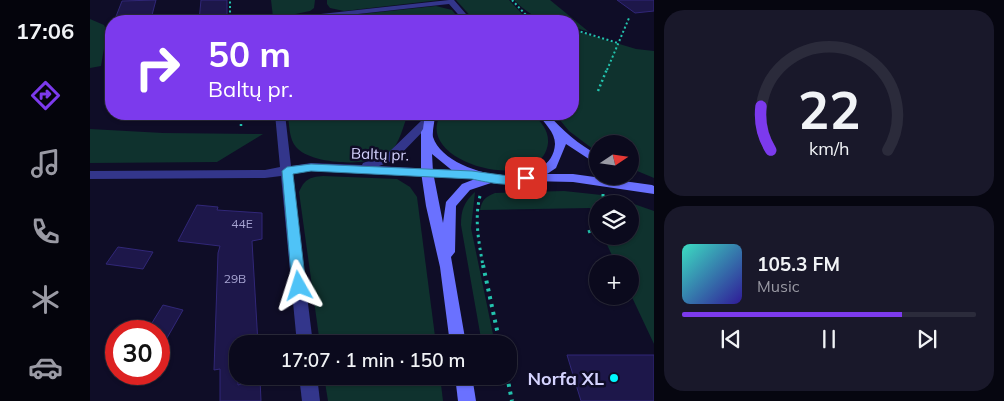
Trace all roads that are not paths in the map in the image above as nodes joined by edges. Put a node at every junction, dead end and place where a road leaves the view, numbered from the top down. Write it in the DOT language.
graph roads {
  1 [pos="331,15"];
  2 [pos="463,15"];
  3 [pos="281,120"];
  4 [pos="549,120"];
  5 [pos="427,122"];
  6 [pos="558,131"];
  7 [pos="589,155"];
  8 [pos="352,169"];
  9 [pos="287,171"];
  10 [pos="427,172"];
  11 [pos="90,175"];
  12 [pos="472,175"];
  13 [pos="526,178"];
  14 [pos="489,179"];
  15 [pos="639,183"];
  16 [pos="653,190"];
  17 [pos="447,267"];
  18 [pos="304,335"];
  19 [pos="457,335"];
  20 [pos="309,385"];
  21 [pos="464,385"];
  22 [pos="311,401"];
  23 [pos="467,401"];
  1 -- 2 [label="street"];
  3 -- 9 [label="street"];
  4 -- 6 [label="street"];
  5 -- 8 [label="street"];
  5 -- 10 [label="street"];
  5 -- 12 [label="street, Baltų pr."];
  6 -- 7 [label="street"];
  6 -- 13 [label="street, Baltų pr."];
  8 -- 9 [label="street, Baltų pr."];
  8 -- 10 [label="street, Baltų pr."];
  9 -- 11 [label="street, Baltų pr."];
  9 -- 18 [label="street"];
  10 -- 12 [label="street, Baltų pr."];
  10 -- 17 [label="street"];
  12 -- 14 [label="street, Baltų pr."];
  13 -- 14 [label="street, Baltų pr."];
  13 -- 16 [label="street"];
  14 -- 17 [label="street"];
  15 -- 16 [label="street"];
  17 -- 19 [label="street"];
  20 -- 22 [label="street"];
  21 -- 23 [label="street"];
}
